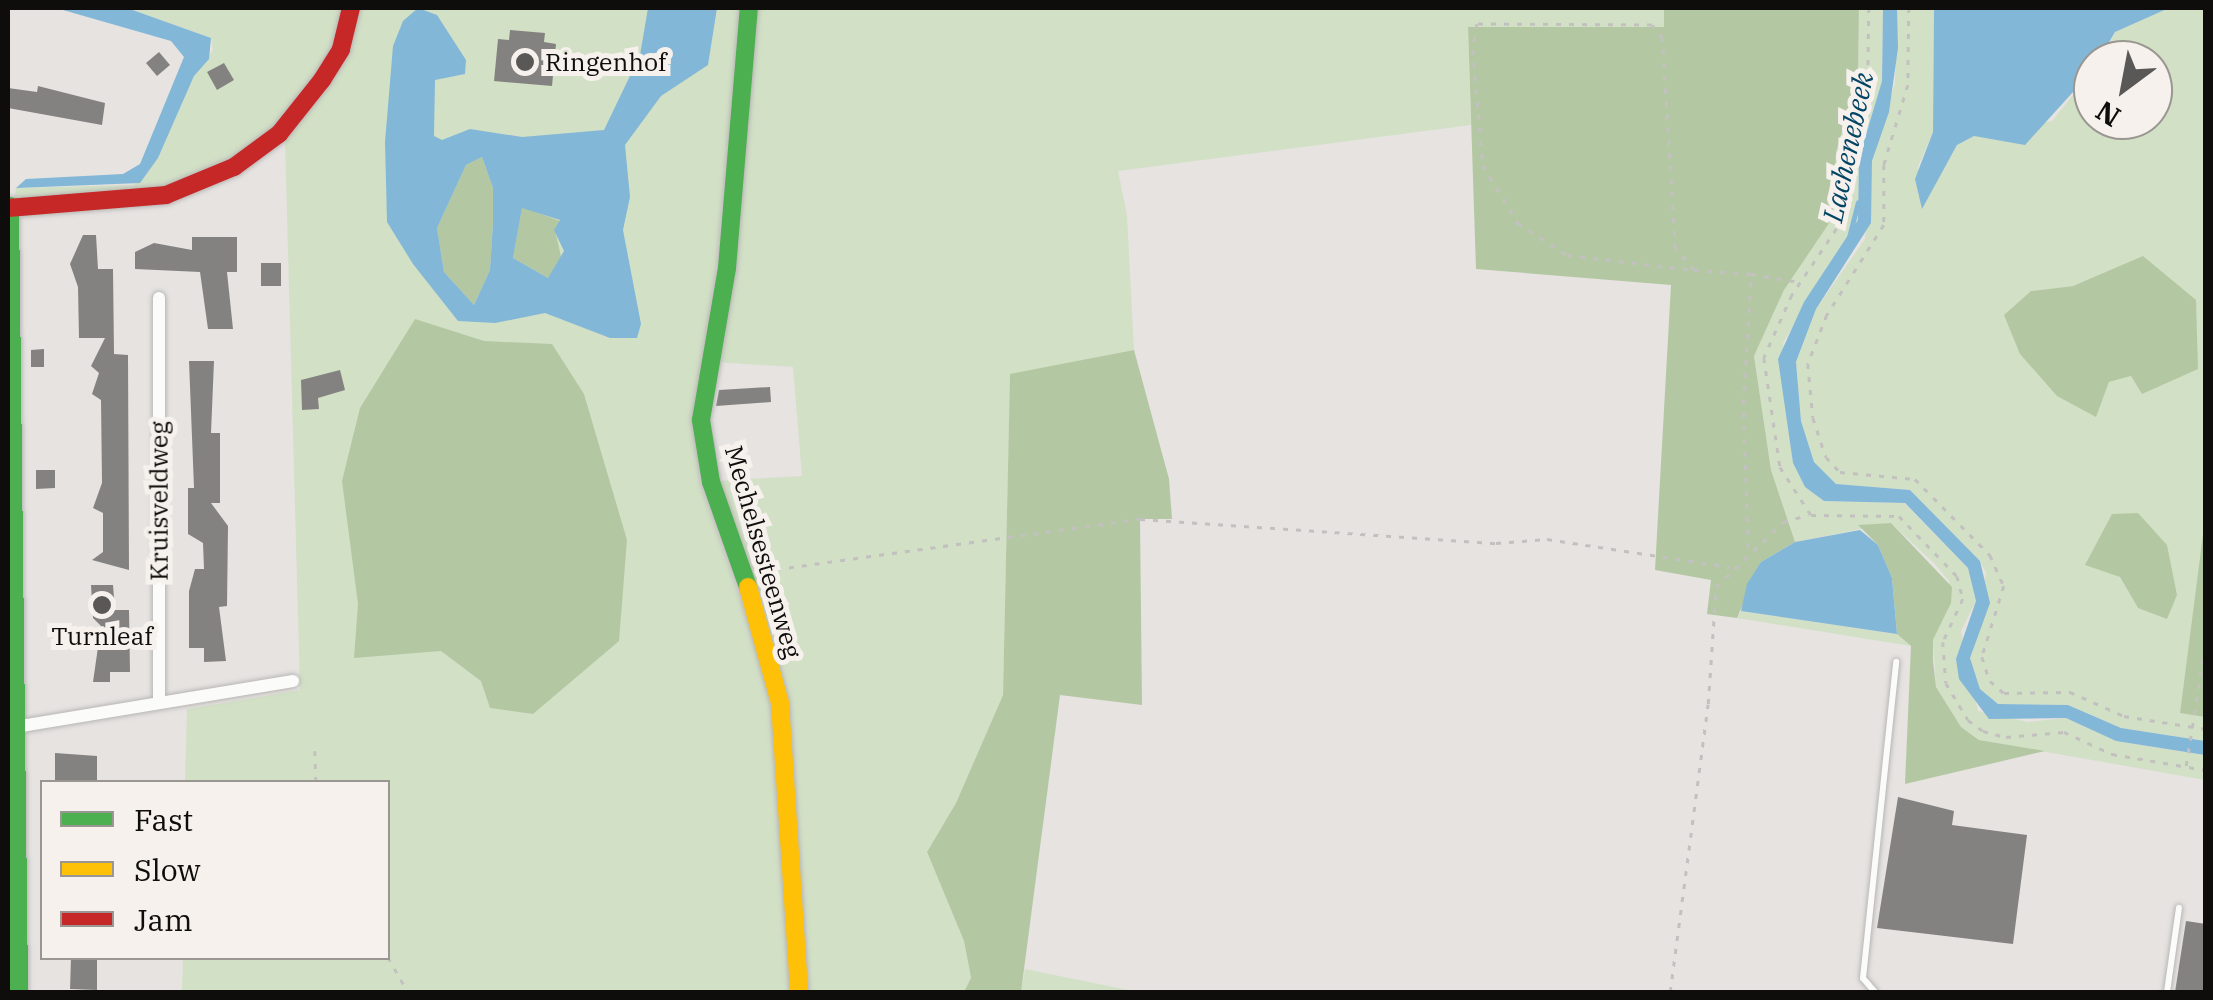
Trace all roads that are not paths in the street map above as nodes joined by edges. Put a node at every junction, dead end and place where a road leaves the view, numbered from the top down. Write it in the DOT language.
graph roads {
  1 [pos="351,8"];
  2 [pos="748,8"];
  3 [pos="8,207"];
  4 [pos="159,298"];
  5 [pos="1896,662"];
  6 [pos="293,681"];
  7 [pos="159,704"];
  8 [pos="14,728"];
  9 [pos="2179,908"];
  10 [pos="19,992"];
  11 [pos="799,992"];
  12 [pos="1876,992"];
  13 [pos="2166,992"];
  1 -- 3 [label="street"];
  2 -- 11 [label="street, Mechelsesteenweg"];
  3 -- 8 [label="street"];
  4 -- 7 [label="street, Kruisveldweg"];
  5 -- 12 [label="lane"];
  6 -- 7 [label="street"];
  7 -- 8 [label="street"];
  8 -- 10 [label="street"];
  9 -- 13 [label="lane"];
}
